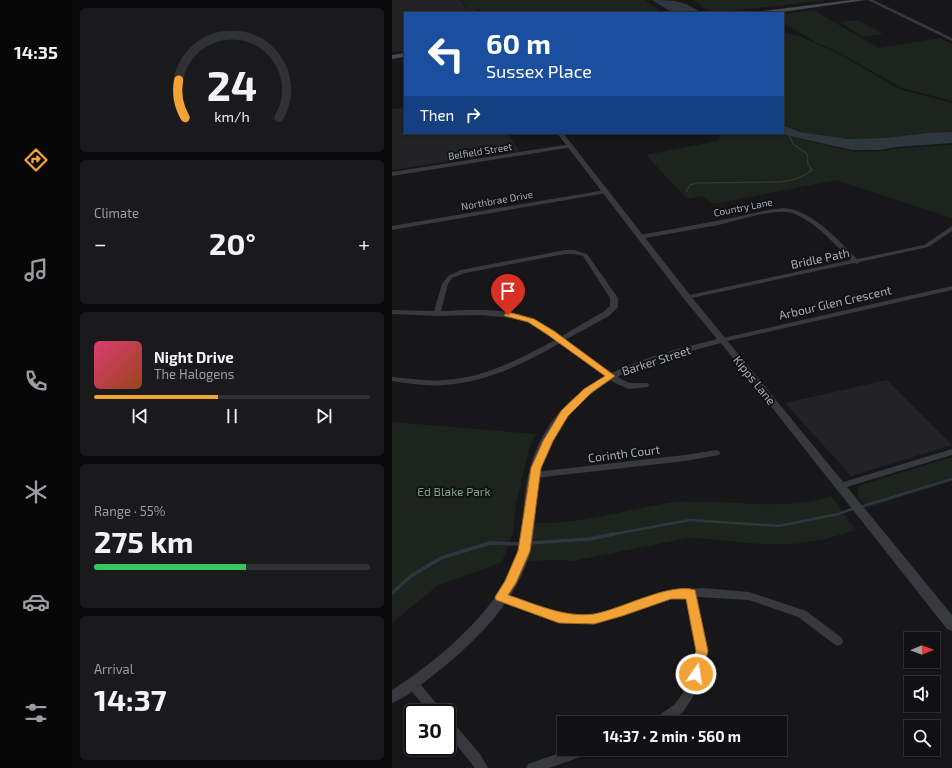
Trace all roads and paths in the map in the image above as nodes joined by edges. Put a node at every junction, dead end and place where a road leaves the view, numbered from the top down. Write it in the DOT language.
graph roads {
  1 [pos="863,0"];
  2 [pos="870,0"];
  3 [pos="771,12"];
  4 [pos="952,40"];
  5 [pos="404,55"];
  6 [pos="392,57"];
  7 [pos="561,134"];
  8 [pos="571,146"];
  9 [pos="392,174"];
  10 [pos="605,192"];
  11 [pos="392,228"];
  12 [pos="952,228"];
  13 [pos="640,237"];
  14 [pos="857,262"];
  15 [pos="952,288"];
  16 [pos="687,297"];
  17 [pos="392,312"];
  18 [pos="437,314"];
  19 [pos="560,340"];
  20 [pos="723,340"];
  21 [pos="611,376"];
  22 [pos="392,379"];
  23 [pos="645,386"];
  24 [pos="952,452"];
  25 [pos="716,453"];
  26 [pos="535,475"];
  27 [pos="840,486"];
  28 [pos="691,594"];
  29 [pos="501,597"];
  30 [pos="952,625"];
  31 [pos="838,641"];
  32 [pos="412,684"];
  33 [pos="392,697"];
  34 [pos="430,704"];
  35 [pos="668,716"];
  36 [pos="456,735"];
  37 [pos="567,756"];
  38 [pos="482,768"];
  39 [pos="532,768"];
  1 -- 3 [label="main road"];
  2 -- 4 [label="street"];
  5 -- 6 [label="main road"];
  7 -- 8 [label="street, Kipps Lane"];
  8 -- 9 [label="street, Belfield Street"];
  8 -- 10 [label="street, Kipps Lane"];
  10 -- 11 [label="street, Northbrae Drive"];
  10 -- 13 [label="street, Kipps Lane"];
  12 -- 14 [label="street, Bridle Path"];
  13 -- 14 [label="street, Country Lane"];
  13 -- 16 [label="street, Kipps Lane"];
  14 -- 16 [label="street, Bridle Path"];
  15 -- 20 [label="street, Arbour Glen Crescent"];
  16 -- 20 [label="street, Kipps Lane"];
  17 -- 18 [label="street"];
  18 -- 19 [label="street"];
  18 -- 19 [label="street"];
  19 -- 21 [label="street"];
  19 -- 22 [label="street"];
  20 -- 21 [label="street, Barker Street"];
  20 -- 27 [label="street, Kipps Lane"];
  21 -- 23 [label="street"];
  21 -- 26 [label="street, Barker Street"];
  24 -- 27 [label="street"];
  25 -- 26 [label="street, Corinth Court"];
  26 -- 29 [label="street, Barker Street"];
  27 -- 30 [label="street, Kipps Lane"];
  28 -- 29 [label="street"];
  28 -- 31 [label="street"];
  28 -- 35 [label="street"];
  29 -- 32 [label="street, Barker Street"];
  32 -- 33 [label="street, Barker Street"];
  32 -- 34 [label="street"];
  36 -- 38 [label="street"];
  37 -- 39 [label="street"];
}
